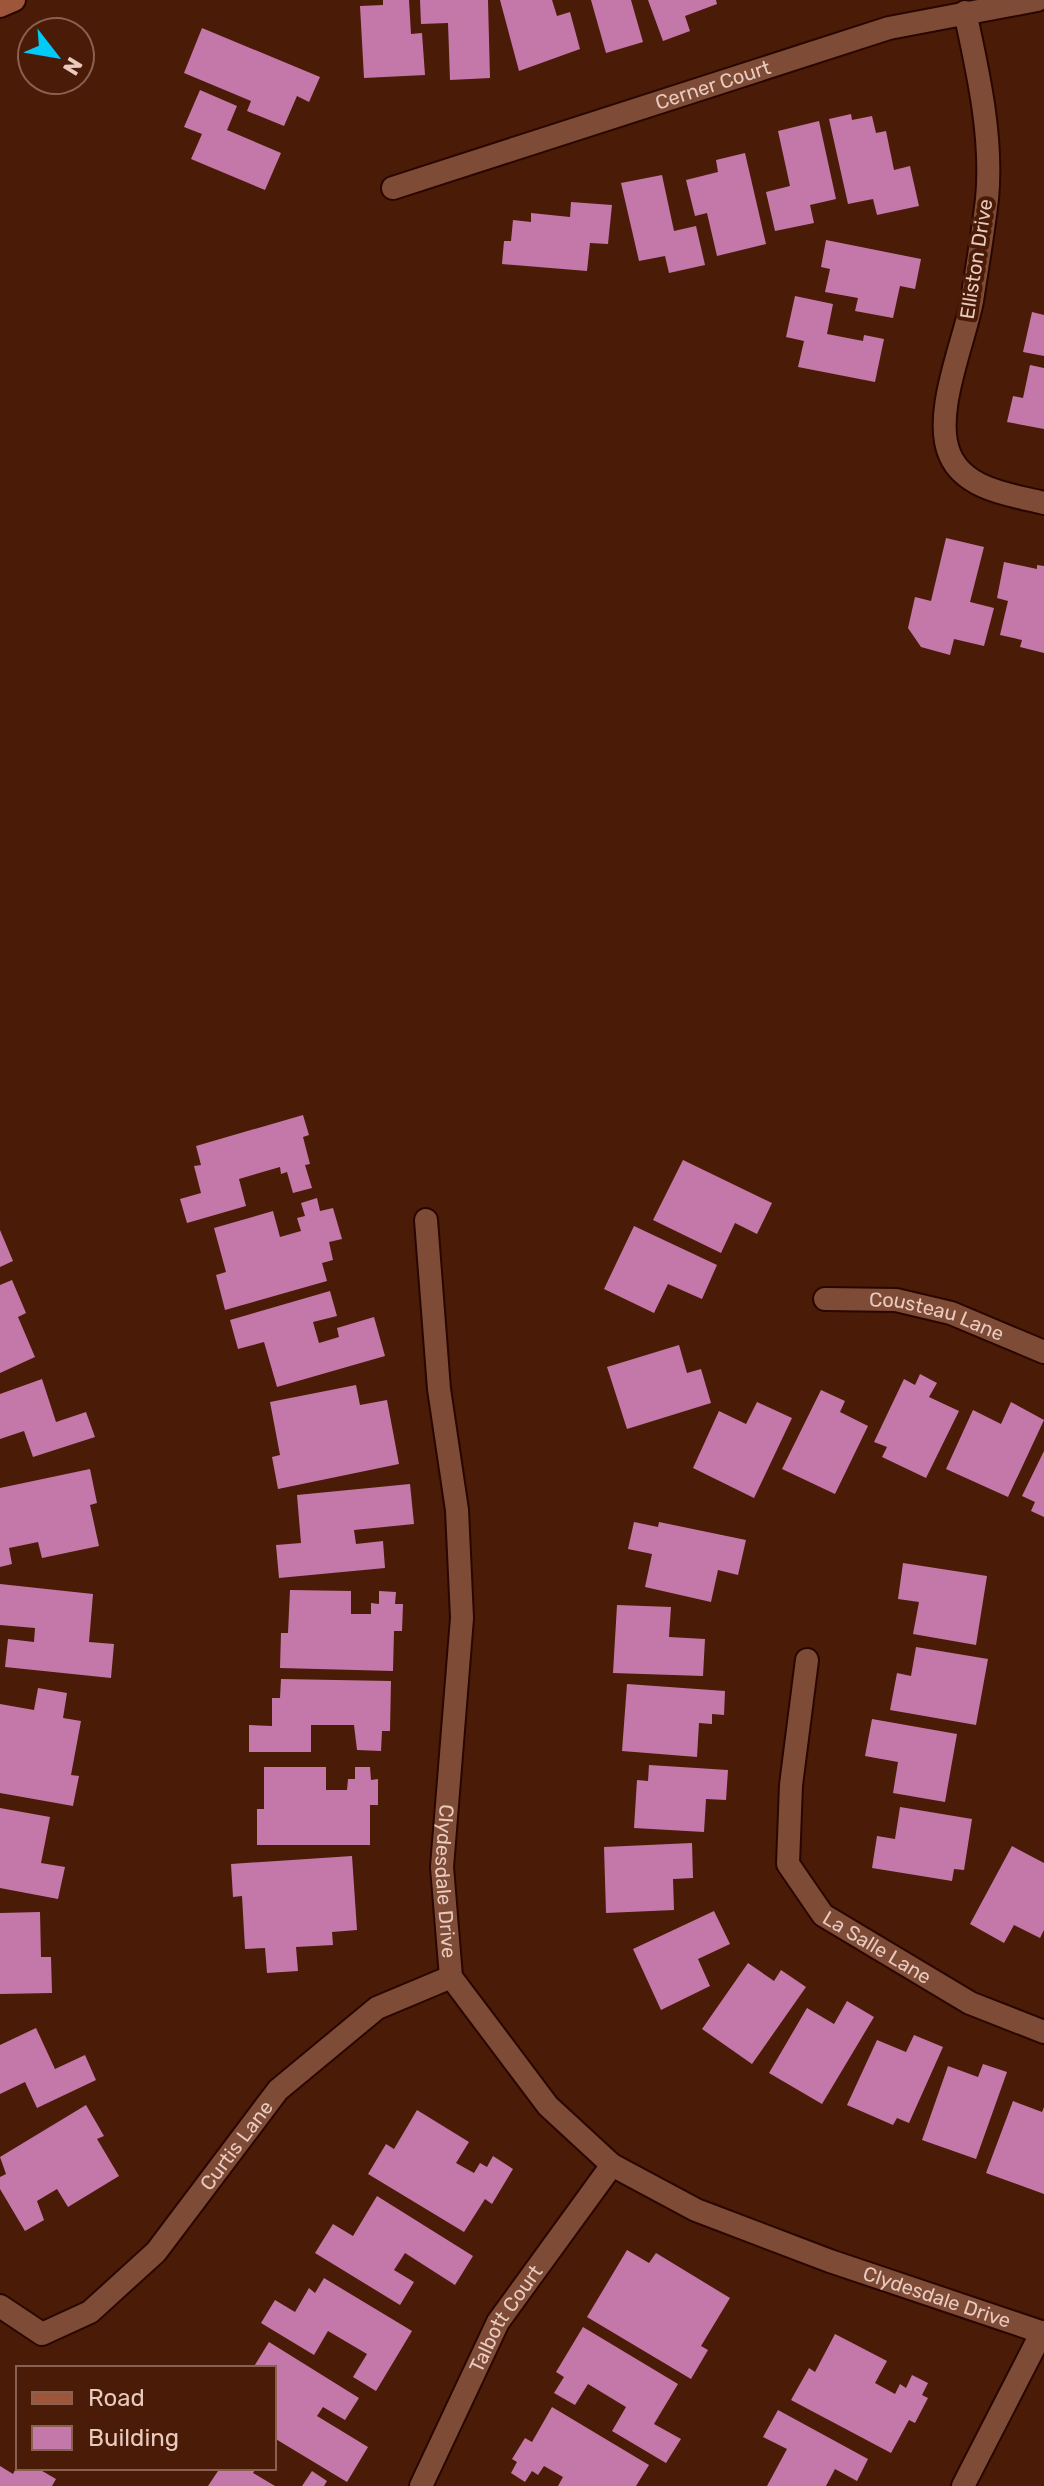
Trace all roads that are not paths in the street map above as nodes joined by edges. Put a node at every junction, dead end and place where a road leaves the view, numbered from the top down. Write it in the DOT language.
graph roads {
  1 [pos="14,0"];
  2 [pos="1037,0"];
  3 [pos="0,6"];
  4 [pos="965,12"];
  5 [pos="393,188"];
  6 [pos="1044,503"];
  7 [pos="426,1220"];
  8 [pos="825,1299"];
  9 [pos="1044,1352"];
  10 [pos="807,1660"];
  11 [pos="451,1977"];
  12 [pos="1044,2032"];
  13 [pos="612,2165"];
  14 [pos="0,2306"];
  15 [pos="1043,2333"];
  16 [pos="421,2486"];
  17 [pos="963,2486"];
  1 -- 3 [label="main road"];
  2 -- 4 [label="street, Cerner Court"];
  4 -- 5 [label="street, Cerner Court"];
  4 -- 6 [label="street, Elliston Drive"];
  7 -- 11 [label="street, Clydesdale Drive"];
  8 -- 9 [label="street, Cousteau Lane"];
  10 -- 12 [label="street, La Salle Lane"];
  11 -- 13 [label="street, Clydesdale Drive"];
  11 -- 14 [label="street, Curtis Lane"];
  13 -- 15 [label="street, Clydesdale Drive"];
  13 -- 16 [label="street, Talbott Court"];
  15 -- 17 [label="street"];
}
